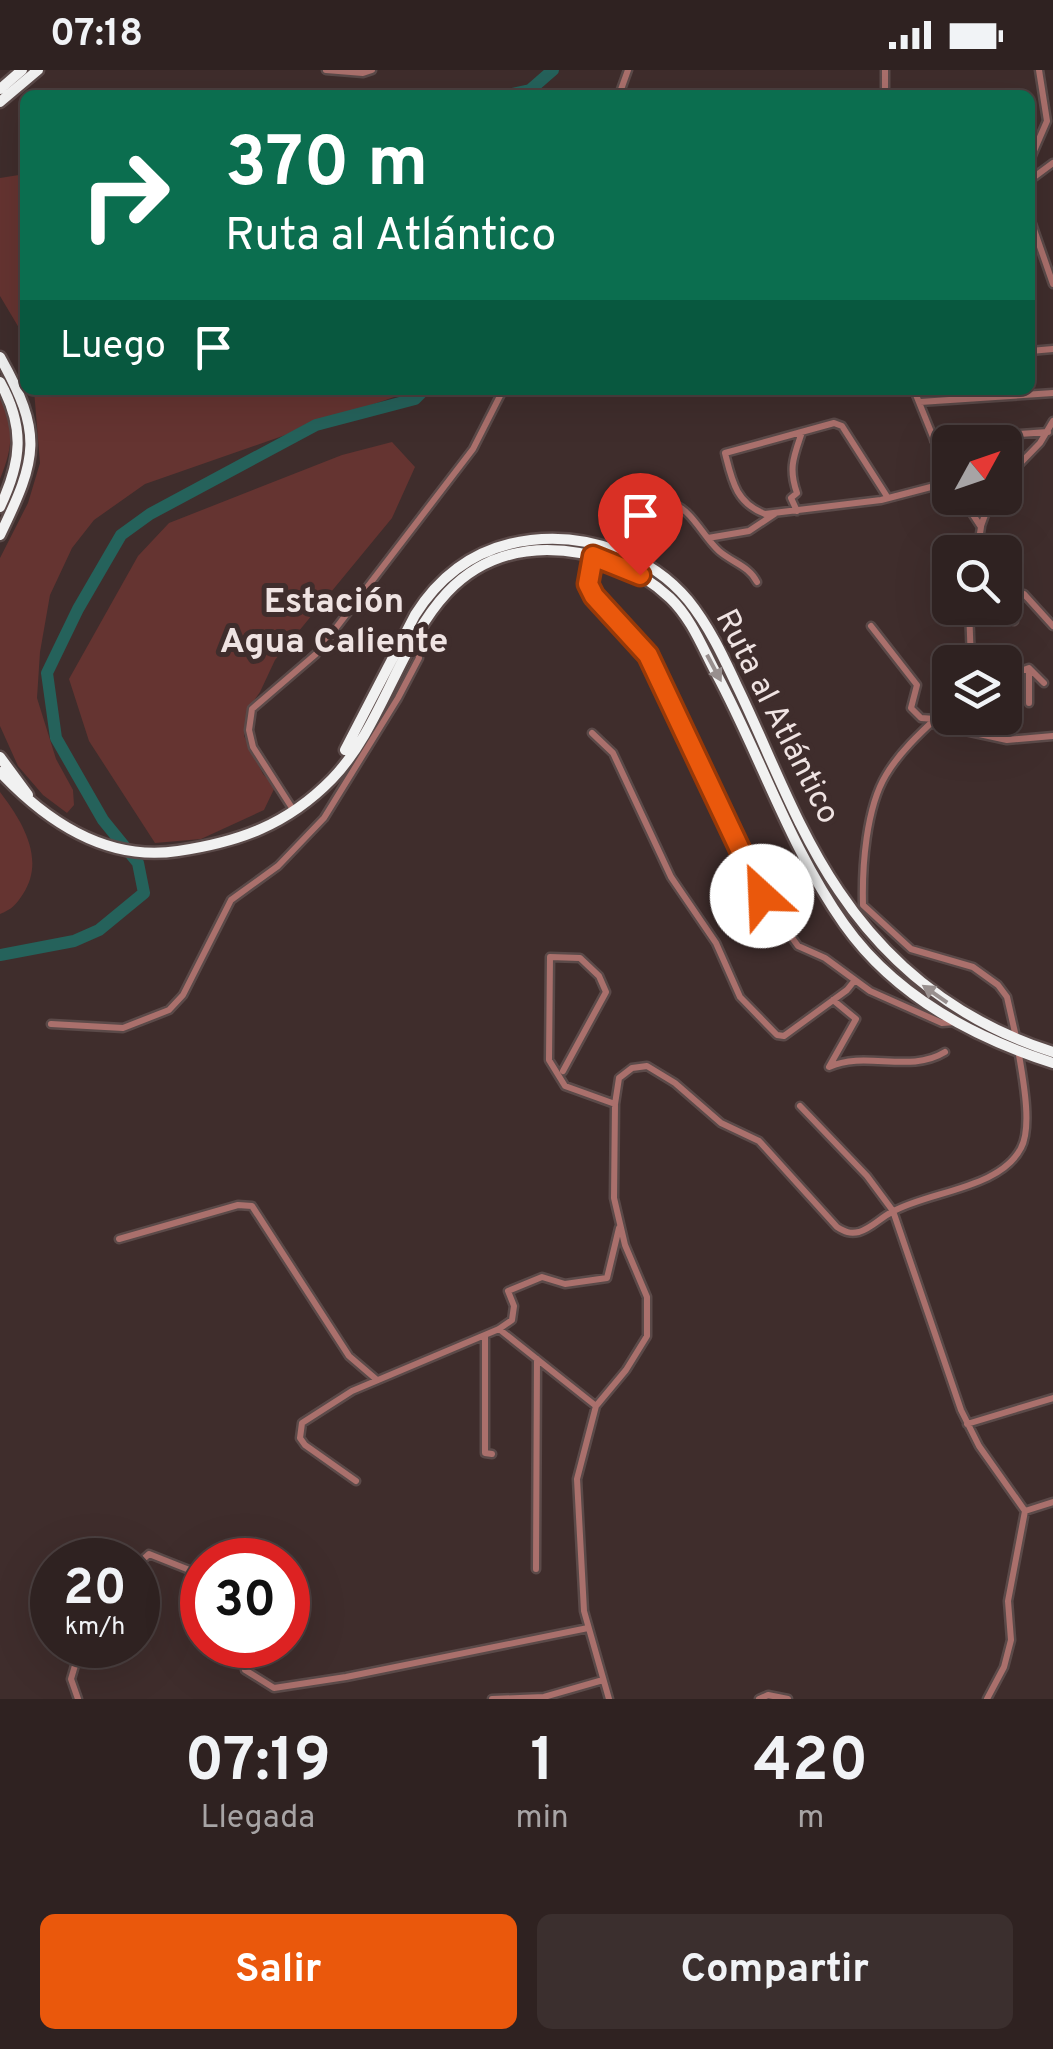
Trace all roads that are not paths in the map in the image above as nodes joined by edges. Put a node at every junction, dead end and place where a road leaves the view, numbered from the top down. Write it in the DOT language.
graph roads {
  1 [pos="22,70"];
  2 [pos="38,70"];
  3 [pos="326,70"];
  4 [pos="372,70"];
  5 [pos="1039,70"];
  6 [pos="0,88"];
  7 [pos="0,102"];
  8 [pos="1053,129"];
  9 [pos="1043,131"];
  10 [pos="1035,149"];
  11 [pos="1035,232"];
  12 [pos="1053,284"];
  13 [pos="0,357"];
  14 [pos="0,382"];
  15 [pos="20,394"];
  16 [pos="21,395"];
  17 [pos="500,395"];
  18 [pos="916,395"];
  19 [pos="979,395"];
  20 [pos="920,402"];
  21 [pos="1053,421"];
  22 [pos="802,432"];
  23 [pos="932,435"];
  24 [pos="1049,436"];
  25 [pos="1022,437"];
  26 [pos="1022,462"];
  27 [pos="932,485"];
  28 [pos="888,498"];
  29 [pos="665,502"];
  30 [pos="0,507"];
  31 [pos="797,511"];
  32 [pos="776,513"];
  33 [pos="973,515"];
  34 [pos="985,515"];
  35 [pos="981,527"];
  36 [pos="0,535"];
  37 [pos="980,535"];
  38 [pos="708,538"];
  39 [pos="593,556"];
  40 [pos="757,582"];
  41 [pos="1022,595"];
  42 [pos="872,626"];
  43 [pos="1053,626"];
  44 [pos="416,638"];
  45 [pos="1029,668"];
  46 [pos="1022,671"];
  47 [pos="1044,683"];
  48 [pos="1028,703"];
  49 [pos="932,721"];
  50 [pos="932,722"];
  51 [pos="592,733"];
  52 [pos="987,735"];
  53 [pos="1053,736"];
  54 [pos="0,757"];
  55 [pos="0,772"];
  56 [pos="34,805"];
  57 [pos="292,809"];
  58 [pos="856,980"];
  59 [pos="833,1000"];
  60 [pos="955,1022"];
  61 [pos="51,1024"];
  62 [pos="1018,1046"];
  63 [pos="946,1052"];
  64 [pos="1053,1052"];
  65 [pos="1053,1063"];
  66 [pos="562,1070"];
  67 [pos="615,1104"];
  68 [pos="800,1106"];
  69 [pos="893,1211"];
  70 [pos="620,1221"];
  71 [pos="119,1239"];
  72 [pos="500,1329"];
  73 [pos="485,1336"];
  74 [pos="537,1360"];
  75 [pos="378,1380"];
  76 [pos="1053,1398"];
  77 [pos="596,1406"];
  78 [pos="967,1424"];
  79 [pos="492,1454"];
  80 [pos="356,1481"];
  81 [pos="1053,1502"];
  82 [pos="1025,1511"];
  83 [pos="536,1570"];
  84 [pos="588,1628"];
  85 [pos="74,1668"];
  86 [pos="245,1668"];
  87 [pos="604,1680"];
  88 [pos="78,1699"];
  89 [pos="492,1699"];
  90 [pos="609,1699"];
  91 [pos="759,1699"];
  92 [pos="788,1699"];
  93 [pos="987,1699"];
  1 -- 6 [label="highway"];
  2 -- 7 [label="highway"];
  3 -- 4 [label="street"];
  5 -- 9 [label="street"];
  8 -- 9 [label="street"];
  9 -- 10 [label="street"];
  11 -- 12 [label="street"];
  13 -- 15 [label="highway"];
  14 -- 30 [label="highway"];
  16 -- 36 [label="highway"];
  17 -- 57 [label="street"];
  18 -- 20 [label="street"];
  19 -- 20 [label="street"];
  20 -- 23 [label="street"];
  21 -- 24 [label="street"];
  22 -- 28 [label="street"];
  22 -- 31 [label="street"];
  22 -- 32 [label="street"];
  24 -- 25 [label="street"];
  24 -- 26 [label="street"];
  27 -- 28 [label="street"];
  28 -- 31 [label="street"];
  29 -- 38 [label="street"];
  31 -- 32 [label="street"];
  32 -- 38 [label="street"];
  33 -- 35 [label="street"];
  34 -- 35 [label="street"];
  35 -- 37 [label="street"];
  38 -- 40 [label="street"];
  39 -- 44 [label="highway, Ruta al Atlántico"];
  39 -- 58 [label="street"];
  39 -- 60 [label="highway, Ruta al Atlántico, one-way"];
  41 -- 43 [label="street"];
  42 -- 49 [label="street"];
  44 -- 57 [label="highway, Ruta al Atlántico"];
  44 -- 61 [label="street"];
  45 -- 46 [label="street"];
  45 -- 47 [label="street"];
  45 -- 48 [label="street"];
  50 -- 62 [label="street"];
  51 -- 59 [label="street"];
  52 -- 53 [label="street"];
  54 -- 56 [label="highway, Ruta al Atlántico"];
  55 -- 56 [label="highway, Ruta al Atlántico"];
  56 -- 57 [label="highway, Ruta al Atlántico"];
  62 -- 57 [label="highway, Ruta al Atlántico, one-way"];
  58 -- 59 [label="street"];
  58 -- 60 [label="street"];
  59 -- 63 [label="street"];
  60 -- 62 [label="highway, Ruta al Atlántico"];
  62 -- 64 [label="highway, Ruta al Atlántico"];
  62 -- 65 [label="highway, Ruta al Atlántico"];
  62 -- 69 [label="street"];
  66 -- 67 [label="street"];
  67 -- 69 [label="street"];
  67 -- 70 [label="street"];
  68 -- 69 [label="street"];
  69 -- 78 [label="street"];
  70 -- 72 [label="street"];
  70 -- 77 [label="street"];
  71 -- 75 [label="street"];
  72 -- 73 [label="street"];
  72 -- 74 [label="street"];
  73 -- 75 [label="street"];
  73 -- 79 [label="street"];
  74 -- 77 [label="street"];
  74 -- 83 [label="street"];
  75 -- 80 [label="street"];
  76 -- 78 [label="street"];
  77 -- 84 [label="street"];
  78 -- 82 [label="street"];
  81 -- 82 [label="street"];
  82 -- 93 [label="street"];
  84 -- 86 [label="street"];
  84 -- 87 [label="street"];
  85 -- 88 [label="street"];
  87 -- 89 [label="street"];
  87 -- 90 [label="street"];
  91 -- 92 [label="street"];
}
